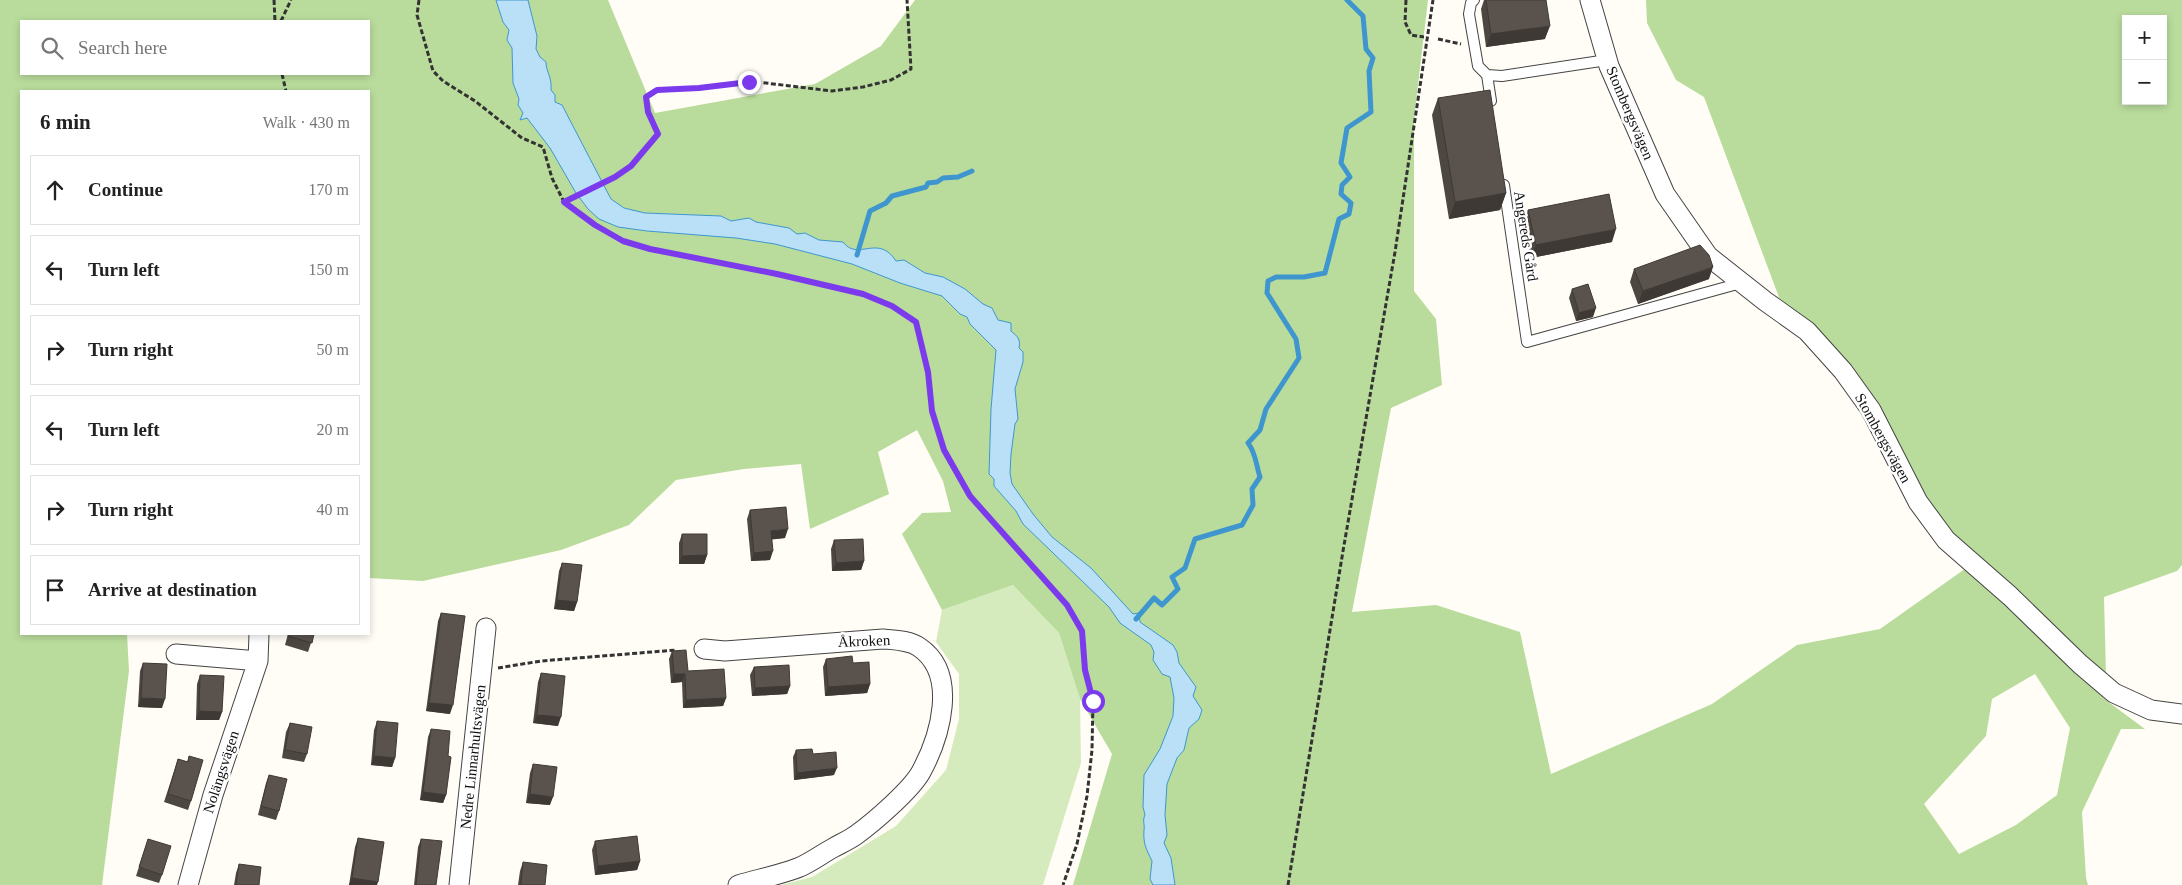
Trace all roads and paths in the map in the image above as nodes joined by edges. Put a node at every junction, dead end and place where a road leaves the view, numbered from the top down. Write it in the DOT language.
graph roads {
  1 [pos="274,0"];
  2 [pos="292,0"];
  3 [pos="419,0"];
  4 [pos="907,0"];
  5 [pos="1406,0"];
  6 [pos="1433,0"];
  7 [pos="1474,0"];
  8 [pos="1590,0"];
  9 [pos="275,20"];
  10 [pos="282,20"];
  11 [pos="1424,37"];
  12 [pos="1438,39"];
  13 [pos="1474,42"];
  14 [pos="1607,60"];
  15 [pos="282,75"];
  16 [pos="1487,75"];
  17 [pos="286,90"];
  18 [pos="1493,113"];
  19 [pos="1501,171"];
  20 [pos="564,202"];
  21 [pos="1741,282"];
  22 [pos="486,628"];
  23 [pos="259,635"];
  24 [pos="704,649"];
  25 [pos="176,654"];
  26 [pos="258,661"];
  27 [pos="483,670"];
  28 [pos="2182,714"];
  29 [pos="188,885"];
  30 [pos="459,885"];
  31 [pos="738,885"];
  32 [pos="1063,885"];
  33 [pos="1288,885"];
  1 -- 9 [label="path"];
  2 -- 10 [label="path"];
  3 -- 20 [label="path"];
  4 -- 20 [label="path"];
  5 -- 11 [label="path"];
  6 -- 33 [label="path"];
  7 -- 13 [label="lane"];
  8 -- 14 [label="street, Stombergsvägen"];
  12 -- 13 [label="path"];
  13 -- 16 [label="lane"];
  14 -- 16 [label="lane"];
  14 -- 21 [label="street, Stombergsvägen"];
  15 -- 17 [label="path"];
  16 -- 18 [label="lane"];
  19 -- 21 [label="lane, Angereds Gård"];
  20 -- 32 [label="path"];
  21 -- 28 [label="street, Stombergsvägen"];
  22 -- 27 [label="street, Nedre Linnarhultsvägen"];
  23 -- 26 [label="street, Nolängsvägen"];
  24 -- 27 [label="path"];
  24 -- 31 [label="street, Åkroken"];
  25 -- 26 [label="street"];
  26 -- 29 [label="street, Nolängsvägen"];
  27 -- 30 [label="street, Nedre Linnarhultsvägen"];
}
